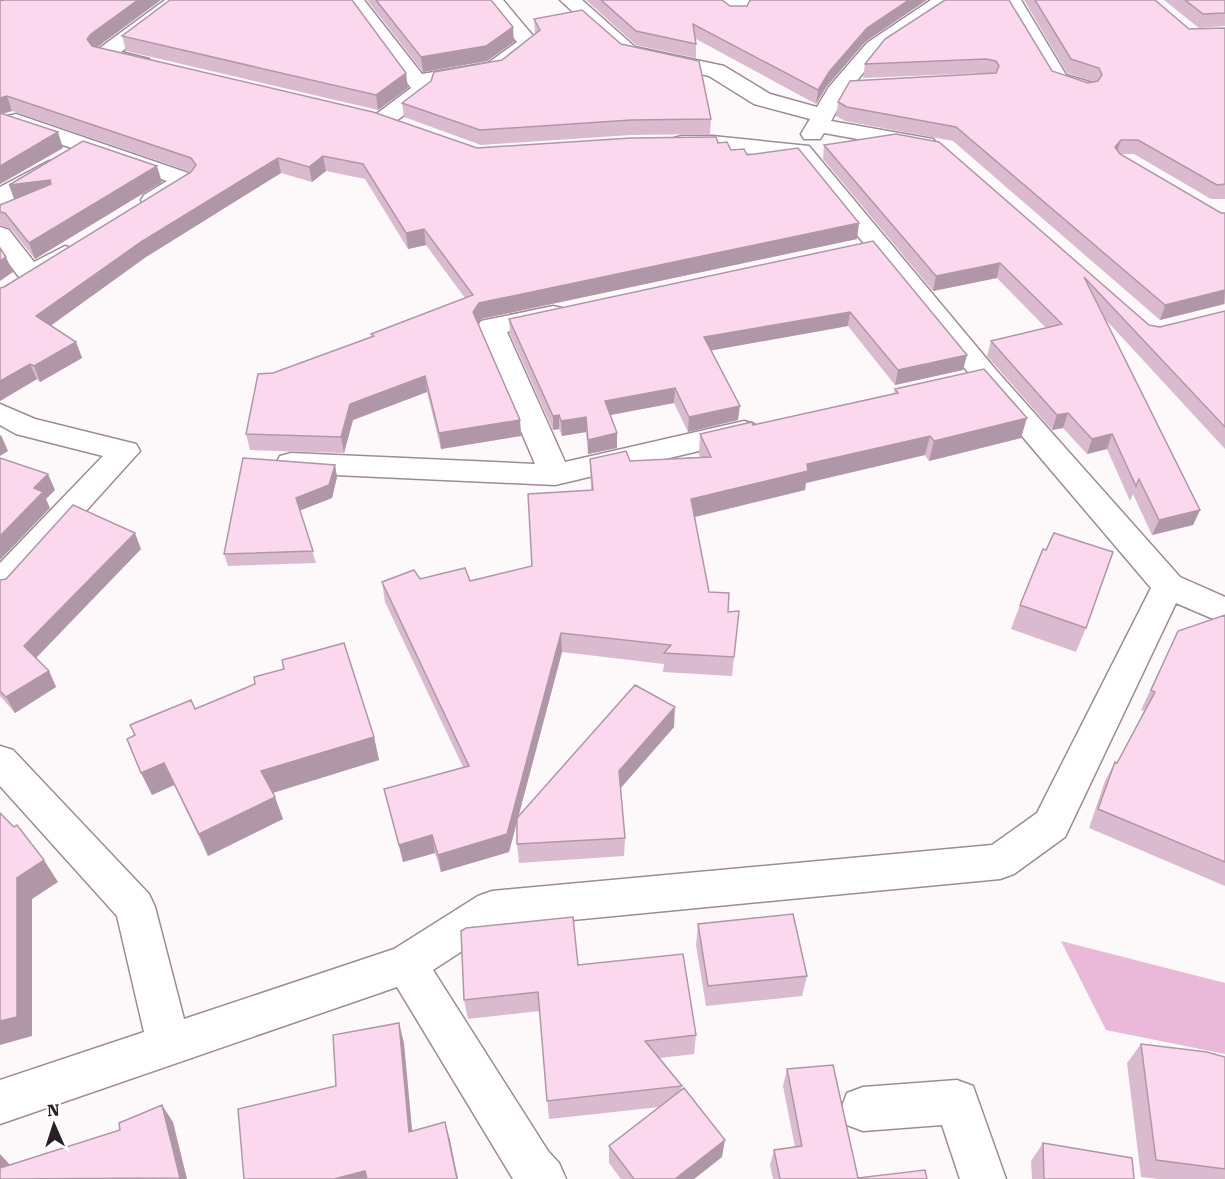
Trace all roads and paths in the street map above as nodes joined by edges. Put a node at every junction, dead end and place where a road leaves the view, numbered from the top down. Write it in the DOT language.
graph roads {
  1 [pos="178,0"];
  2 [pos="354,0"];
  3 [pos="492,0"];
  4 [pos="570,0"];
  5 [pos="722,0"];
  6 [pos="744,0"];
  7 [pos="989,0"];
  8 [pos="1011,0"];
  9 [pos="928,2"];
  10 [pos="162,68"];
  11 [pos="418,81"];
  12 [pos="865,86"];
  13 [pos="841,87"];
  14 [pos="1085,88"];
  15 [pos="360,114"];
  16 [pos="13,120"];
  17 [pos="820,120"];
  18 [pos="666,143"];
  19 [pos="87,145"];
  20 [pos="944,148"];
  21 [pos="801,151"];
  22 [pos="0,197"];
  23 [pos="137,210"];
  24 [pos="0,235"];
  25 [pos="89,240"];
  26 [pos="31,275"];
  27 [pos="8,290"];
  28 [pos="573,310"];
  29 [pos="986,376"];
  30 [pos="951,384"];
  31 [pos="0,412"];
  32 [pos="776,424"];
  33 [pos="268,462"];
  34 [pos="555,475"];
  35 [pos="0,584"];
  36 [pos="1168,586"];
  37 [pos="1225,611"];
  38 [pos="0,761"];
  39 [pos="406,964"];
  40 [pos="169,1046"];
  41 [pos="0,1102"];
  42 [pos="863,1109"];
  43 [pos="543,1179"];
  44 [pos="983,1179"];
  1 -- 10 [label="street"];
  2 -- 11 [label="street"];
  3 -- 11 [label="street"];
  4 -- 17 [label="street"];
  5 -- 6 [label="street"];
  7 -- 9 [label="street"];
  8 -- 14 [label="street"];
  9 -- 13 [label="street"];
  11 -- 15 [label="street"];
  12 -- 13 [label="street"];
  13 -- 17 [label="street"];
  16 -- 19 [label="street"];
  17 -- 20 [label="street"];
  17 -- 21 [label="street"];
  18 -- 21 [label="street"];
  19 -- 22 [label="street"];
  19 -- 23 [label="street"];
  21 -- 29 [label="street"];
  24 -- 26 [label="street"];
  25 -- 26 [label="street"];
  26 -- 27 [label="street"];
  28 -- 34 [label="street"];
  29 -- 30 [label="street"];
  29 -- 36 [label="street"];
  31 -- 35 [label="street"];
  32 -- 34 [label="street"];
  33 -- 34 [label="street"];
  36 -- 37 [label="street"];
  36 -- 39 [label="street"];
  38 -- 40 [label="street"];
  39 -- 40 [label="street"];
  39 -- 43 [label="street"];
  40 -- 41 [label="street"];
  42 -- 44 [label="street"];
}
